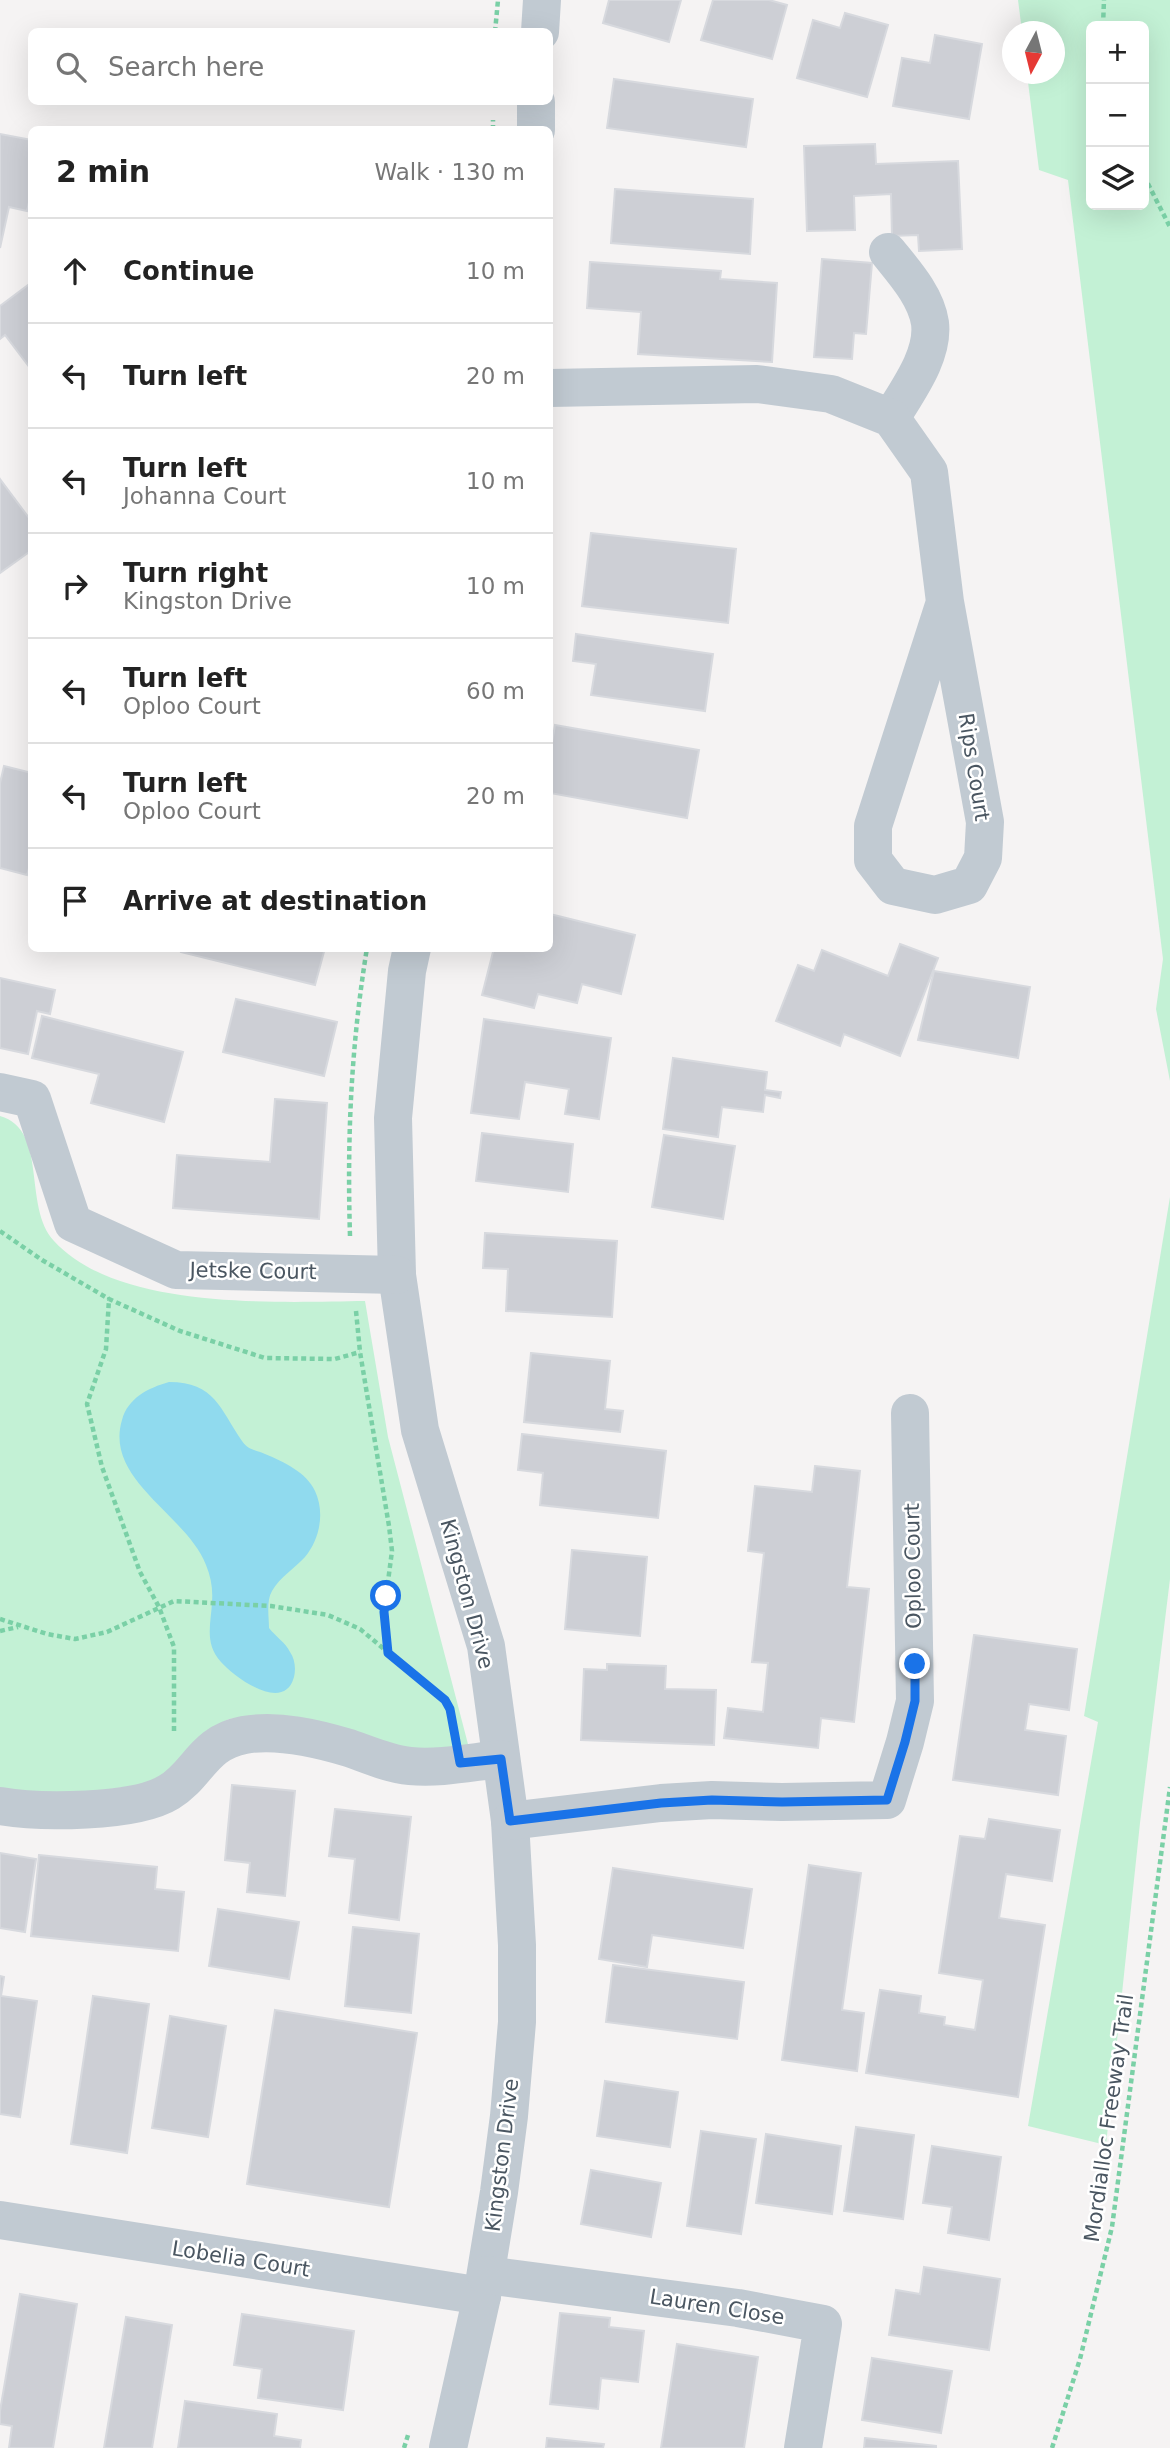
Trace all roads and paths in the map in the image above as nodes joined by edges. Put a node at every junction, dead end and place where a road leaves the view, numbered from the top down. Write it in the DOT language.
graph roads {
  1 [pos="498,0"];
  2 [pos="542,0"];
  3 [pos="1104,0"];
  4 [pos="1103,21"];
  5 [pos="495,28"];
  6 [pos="540,28"];
  7 [pos="1149,186"];
  8 [pos="1170,227"];
  9 [pos="888,252"];
  10 [pos="553,388"];
  11 [pos="891,418"];
  12 [pos="945,602"];
  13 [pos="411,952"];
  14 [pos="0,1092"];
  15 [pos="0,1231"];
  16 [pos="397,1275"];
  17 [pos="109,1299"];
  18 [pos="910,1413"];
  19 [pos="159,1606"];
  20 [pos="0,1619"];
  21 [pos="19,1626"];
  22 [pos="0,1631"];
  23 [pos="388,1653"];
  24 [pos="501,1759"];
  25 [pos="460,1763"];
  26 [pos="191,1772"];
  27 [pos="1170,1787"];
  28 [pos="0,1806"];
  29 [pos="510,1821"];
  30 [pos="0,2220"];
  31 [pos="484,2286"];
  32 [pos="448,2448"];
  33 [pos="803,2448"];
  34 [pos="1052,2448"];
  1 -- 5 [label="path"];
  2 -- 6 [label="street"];
  3 -- 4 [label="path"];
  7 -- 8 [label="path"];
  9 -- 11 [label="street"];
  10 -- 11 [label="street"];
  11 -- 12 [label="street, Rips Court"];
  12 -- 12 [label="street, Rips Court"];
  13 -- 16 [label="street, Kingston Drive"];
  14 -- 16 [label="street, Jetske Court"];
  15 -- 17 [label="path"];
  16 -- 24 [label="street, Kingston Drive"];
  17 -- 19 [label="path"];
  17 -- 23 [label="path"];
  18 -- 29 [label="street, Oploo Court"];
  19 -- 21 [label="path"];
  19 -- 23 [label="path"];
  19 -- 26 [label="path"];
  20 -- 21 [label="path"];
  21 -- 22 [label="path"];
  23 -- 25 [label="path"];
  24 -- 25 [label="street"];
  24 -- 29 [label="street, Kingston Drive"];
  25 -- 26 [label="street"];
  26 -- 28 [label="street"];
  27 -- 34 [label="path, Mordialloc Freeway Trail"];
  29 -- 31 [label="street, Kingston Drive"];
  30 -- 31 [label="street, Lobelia Court"];
  31 -- 32 [label="street, Kingston Drive"];
  31 -- 33 [label="street, Lauren Close"];
}
